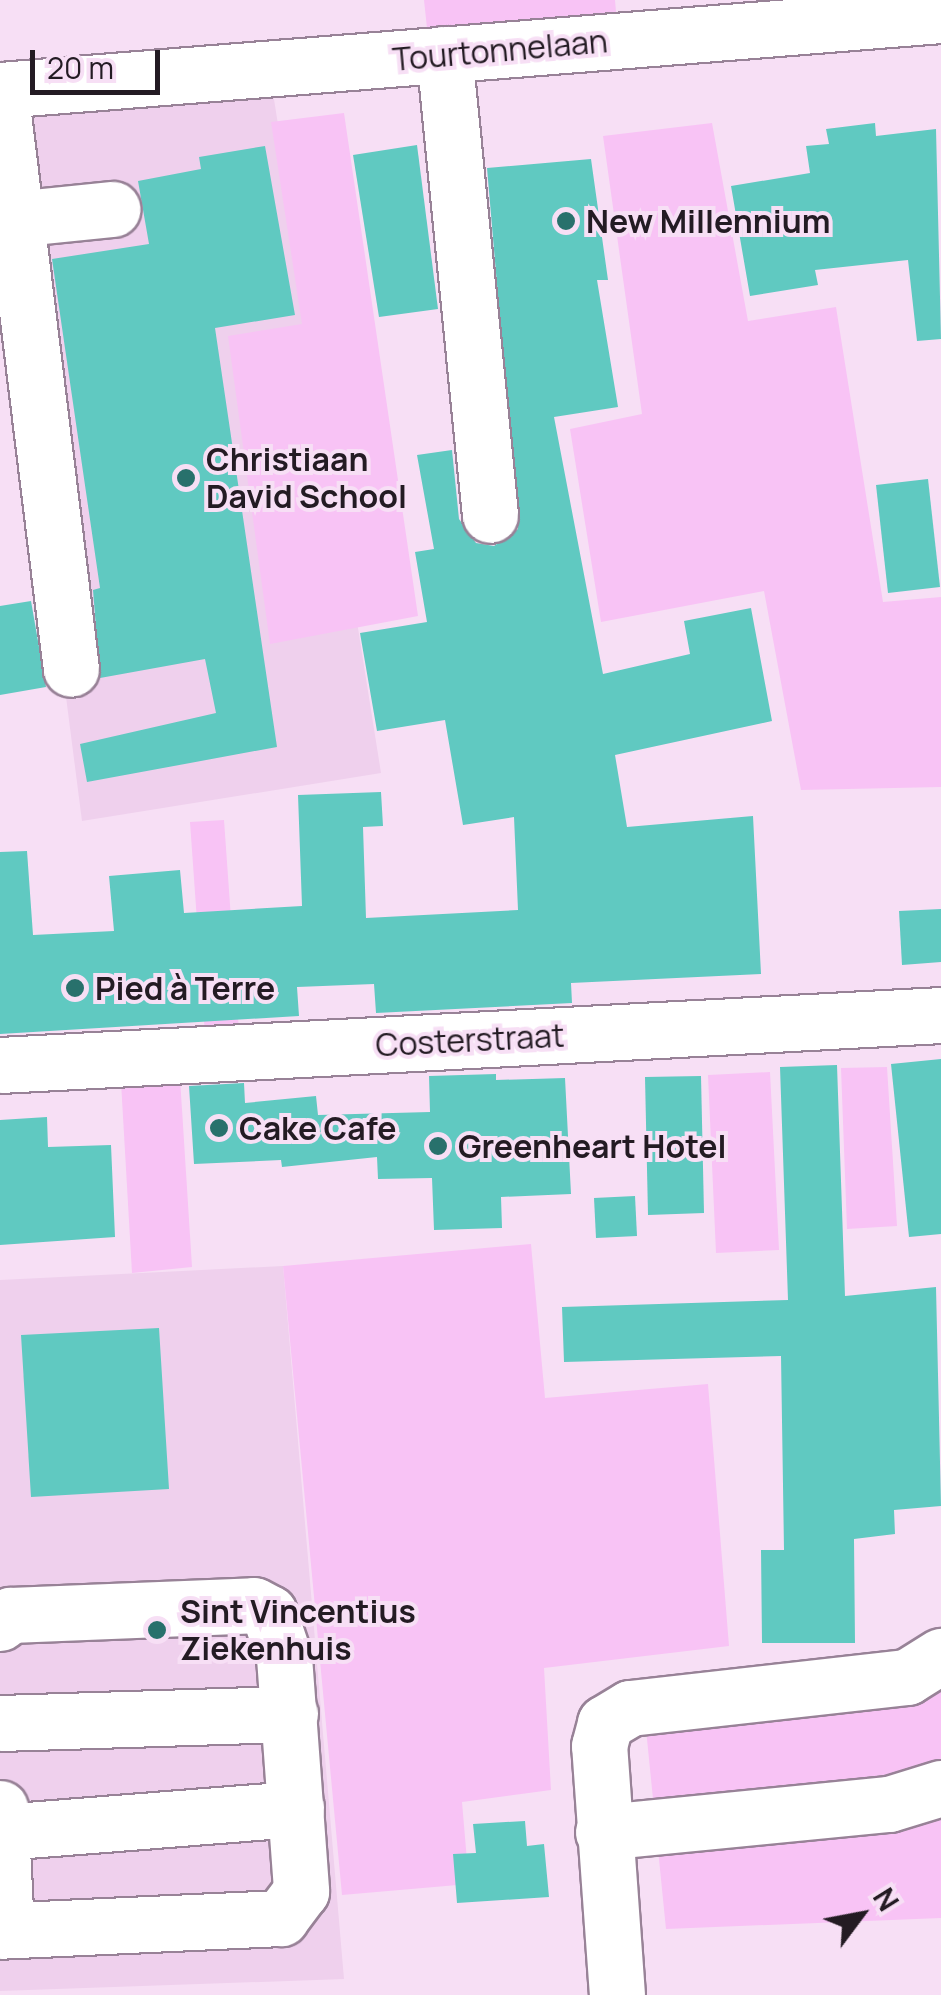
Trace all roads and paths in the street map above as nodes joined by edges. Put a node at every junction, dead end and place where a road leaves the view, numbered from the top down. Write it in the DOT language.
graph roads {
  1 [pos="941,15"];
  2 [pos="444,54"];
  3 [pos="0,90"];
  4 [pos="112,209"];
  5 [pos="14,219"];
  6 [pos="490,515"];
  7 [pos="71,669"];
  8 [pos="941,1015"];
  9 [pos="0,1065"];
  10 [pos="0,1622"];
  11 [pos="941,1656"];
  12 [pos="290,1714"];
  13 [pos="0,1723"];
  14 [pos="941,1788"];
  15 [pos="296,1809"];
  16 [pos="1,1820"];
  17 [pos="603,1832"];
  18 [pos="3,1930"];
  19 [pos="616,1995"];
  1 -- 2 [label="street, Tourtonnelaan"];
  2 -- 3 [label="street, Tourtonnelaan"];
  2 -- 6 [label="street"];
  3 -- 5 [label="street"];
  4 -- 5 [label="street"];
  5 -- 7 [label="street"];
  8 -- 9 [label="street, Costerstraat"];
  10 -- 12 [label="street"];
  11 -- 17 [label="street"];
  12 -- 13 [label="street"];
  12 -- 15 [label="street"];
  14 -- 17 [label="street"];
  15 -- 16 [label="street"];
  15 -- 18 [label="street"];
  16 -- 18 [label="street"];
  17 -- 19 [label="street"];
}
